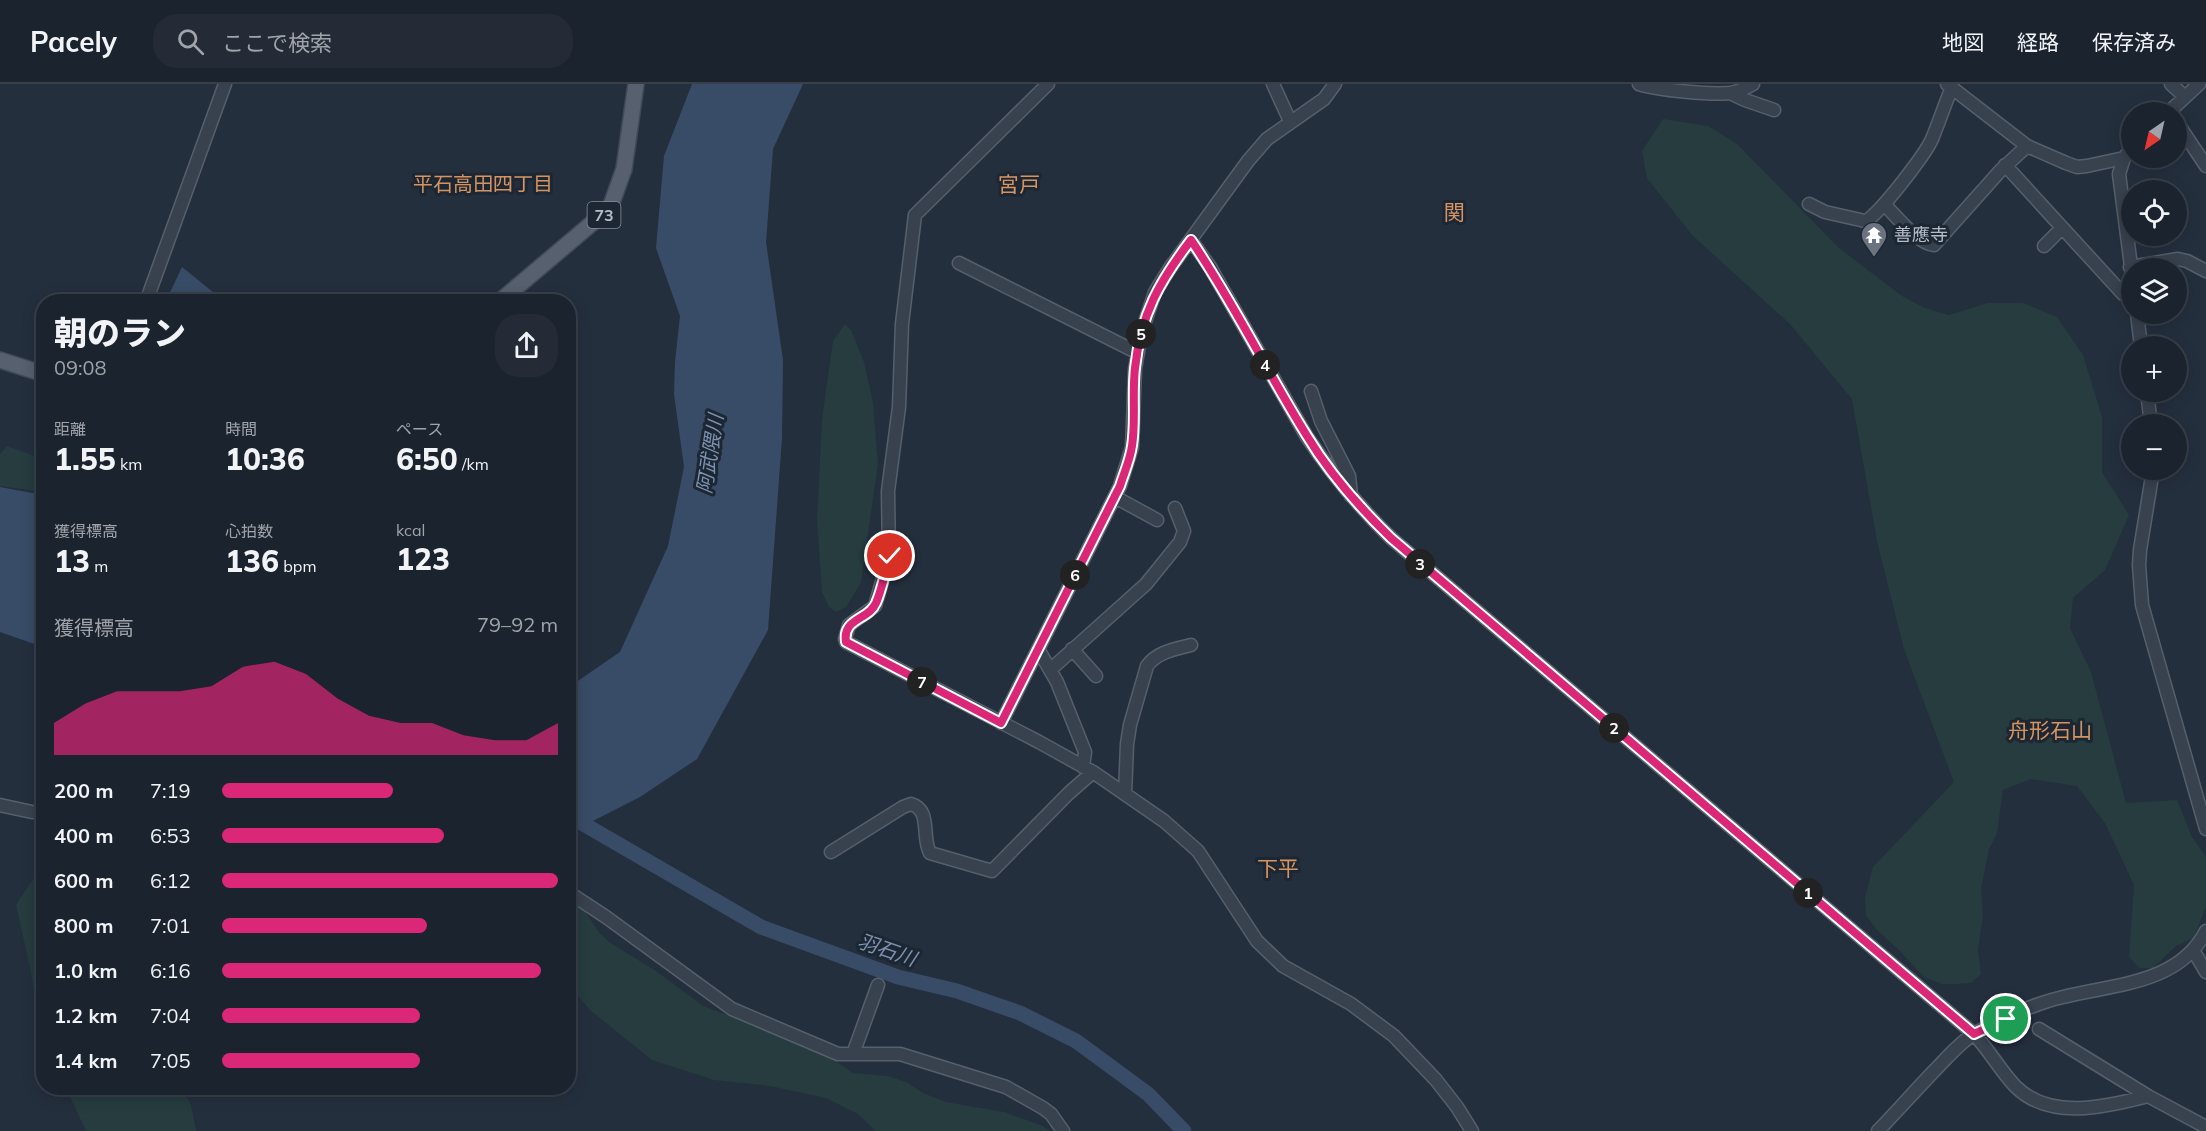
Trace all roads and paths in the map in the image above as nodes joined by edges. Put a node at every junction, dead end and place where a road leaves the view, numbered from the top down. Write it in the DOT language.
graph roads {
  1 [pos="225,84"];
  2 [pos="636,84"];
  3 [pos="1048,84"];
  4 [pos="1274,84"];
  5 [pos="1335,84"];
  6 [pos="1639,84"];
  7 [pos="1753,84"];
  8 [pos="2171,84"];
  9 [pos="2199,84"];
  10 [pos="1949,86"];
  11 [pos="1730,93"];
  12 [pos="2185,97"];
  13 [pos="2181,102"];
  14 [pos="1774,110"];
  15 [pos="1289,119"];
  16 [pos="2187,138"];
  17 [pos="2027,146"];
  18 [pos="2121,156"];
  19 [pos="2206,166"];
  20 [pos="1998,168"];
  21 [pos="2122,168"];
  22 [pos="1809,204"];
  23 [pos="1885,205"];
  24 [pos="2062,228"];
  25 [pos="1191,240"];
  26 [pos="2044,246"];
  27 [pos="2130,258"];
  28 [pos="2187,261"];
  29 [pos="959,263"];
  30 [pos="2206,271"];
  31 [pos="2121,292"];
  32 [pos="149,294"];
  33 [pos="509,294"];
  34 [pos="1138,353"];
  35 [pos="0,360"];
  36 [pos="36,371"];
  37 [pos="1311,391"];
  38 [pos="2152,480"];
  39 [pos="1115,497"];
  40 [pos="1352,497"];
  41 [pos="1175,508"];
  42 [pos="1157,520"];
  43 [pos="1191,645"];
  44 [pos="1038,649"];
  45 [pos="1072,649"];
  46 [pos="1050,670"];
  47 [pos="1096,676"];
  48 [pos="1001,723"];
  49 [pos="1088,770"];
  50 [pos="1125,794"];
  51 [pos="0,805"];
  52 [pos="32,812"];
  53 [pos="2206,829"];
  54 [pos="831,852"];
  55 [pos="576,897"];
  56 [pos="2206,931"];
  57 [pos="2193,950"];
  58 [pos="2206,972"];
  59 [pos="878,985"];
  60 [pos="2039,1029"];
  61 [pos="1974,1034"];
  62 [pos="853,1054"];
  63 [pos="2148,1096"];
  64 [pos="2206,1126"];
  65 [pos="1062,1131"];
  66 [pos="1472,1131"];
  67 [pos="1878,1131"];
  1 -- 32 [label="street"];
  2 -- 33 [label="main road, 73"];
  3 -- 48 [label="street"];
  4 -- 15 [label="street"];
  5 -- 25 [label="street"];
  6 -- 11 [label="street"];
  7 -- 11 [label="street"];
  8 -- 12 [label="street"];
  9 -- 12 [label="street"];
  10 -- 17 [label="street"];
  10 -- 23 [label="street"];
  11 -- 14 [label="street"];
  12 -- 13 [label="street"];
  16 -- 19 [label="street"];
  17 -- 18 [label="street"];
  17 -- 20 [label="street"];
  20 -- 23 [label="street"];
  20 -- 24 [label="street"];
  21 -- 27 [label="street"];
  22 -- 23 [label="street"];
  24 -- 26 [label="street"];
  24 -- 31 [label="street"];
  25 -- 34 [label="street"];
  25 -- 40 [label="street"];
  28 -- 30 [label="street"];
  29 -- 34 [label="street"];
  34 -- 39 [label="street"];
  35 -- 36 [label="main road"];
  37 -- 40 [label="street"];
  38 -- 53 [label="street"];
  39 -- 42 [label="street"];
  39 -- 44 [label="street"];
  40 -- 61 [label="street"];
  41 -- 45 [label="street"];
  43 -- 50 [label="street"];
  44 -- 46 [label="street"];
  44 -- 48 [label="street"];
  45 -- 46 [label="street"];
  45 -- 47 [label="street"];
  46 -- 49 [label="street"];
  48 -- 49 [label="street"];
  49 -- 50 [label="street"];
  49 -- 54 [label="street"];
  50 -- 66 [label="street"];
  51 -- 52 [label="street"];
  55 -- 62 [label="street"];
  56 -- 57 [label="street"];
  57 -- 58 [label="street"];
  57 -- 61 [label="street"];
  59 -- 62 [label="street"];
  60 -- 63 [label="street"];
  61 -- 63 [label="street"];
  61 -- 67 [label="street"];
  62 -- 65 [label="street"];
  63 -- 64 [label="street"];
}
